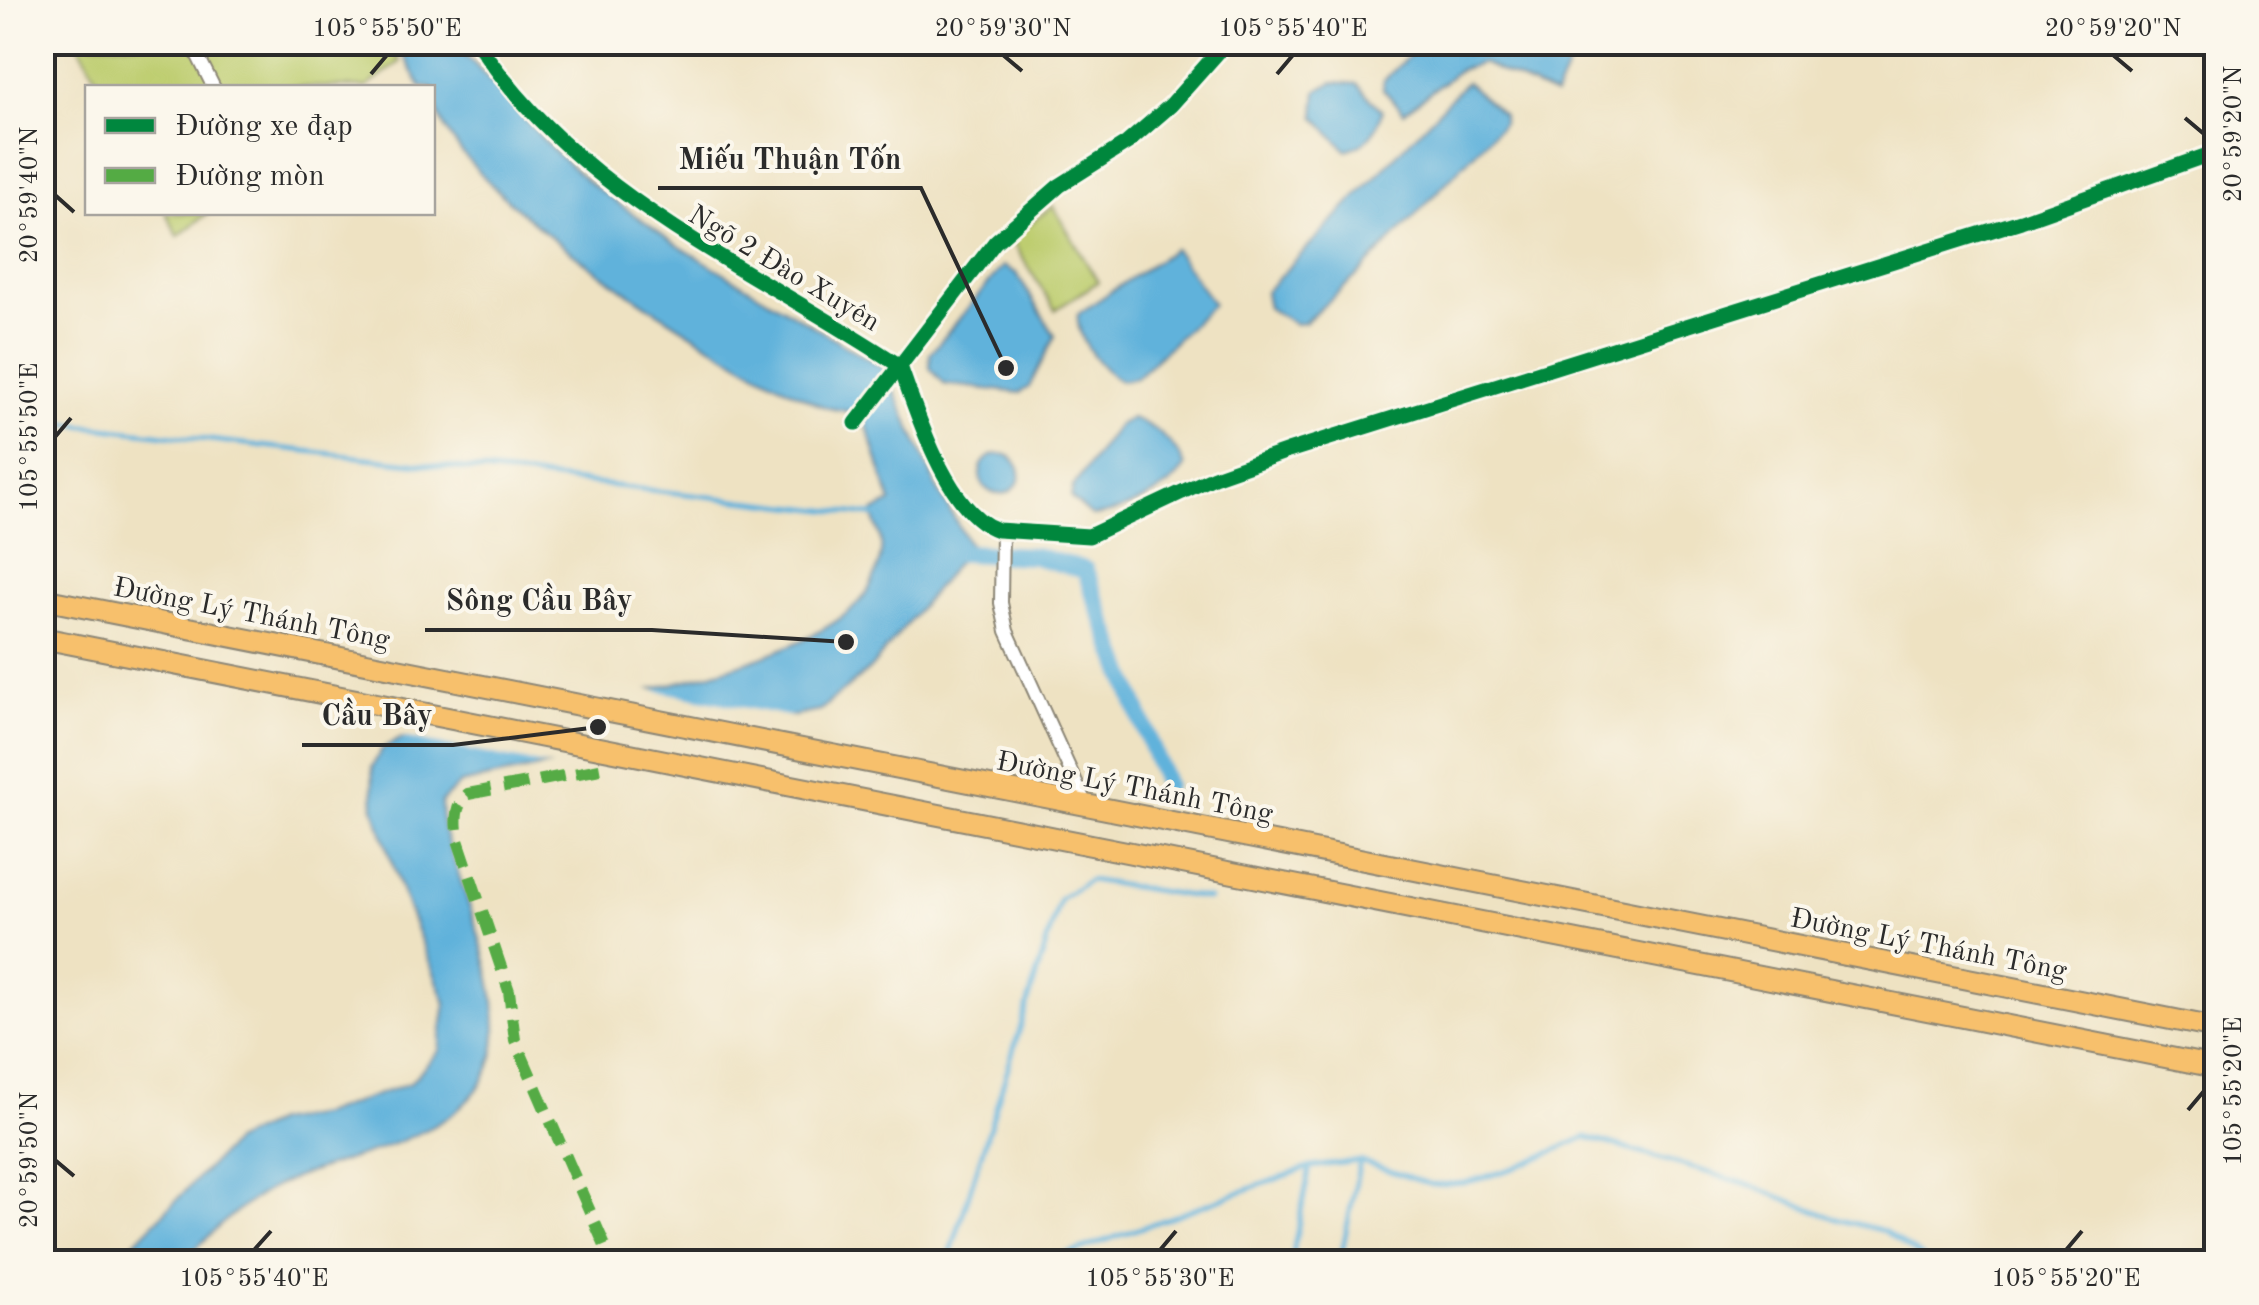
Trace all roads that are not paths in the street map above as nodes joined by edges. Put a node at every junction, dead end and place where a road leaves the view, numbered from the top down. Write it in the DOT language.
graph roads {
  1 [pos="190,42"];
  2 [pos="478,42"];
  3 [pos="1227,42"];
  4 [pos="212,85"];
  5 [pos="2216,152"];
  6 [pos="896,370"];
  7 [pos="856,422"];
  8 [pos="1002,537"];
  9 [pos="42,599"];
  10 [pos="120,614"];
  11 [pos="42,638"];
  12 [pos="115,652"];
  13 [pos="1086,805"];
  14 [pos="1130,814"];
  15 [pos="1123,852"];
  16 [pos="2216,1028"];
  17 [pos="2216,1067"];
  1 -- 4 [label="street"];
  2 -- 6 [label="street, Ngõ 2 Đào Xuyên"];
  3 -- 6 [label="street"];
  5 -- 8 [label="street"];
  6 -- 7 [label="street"];
  6 -- 8 [label="street"];
  8 -- 13 [label="street"];
  9 -- 10 [label="main road, Đường Lý Thánh Tông"];
  10 -- 12 [label="main road"];
  10 -- 13 [label="main road, Đường Lý Thánh Tông"];
  11 -- 12 [label="main road"];
  12 -- 15 [label="main road"];
  13 -- 14 [label="main road, Đường Lý Thánh Tông"];
  14 -- 15 [label="main road"];
  14 -- 16 [label="main road, Đường Lý Thánh Tông"];
  15 -- 17 [label="main road"];
}
